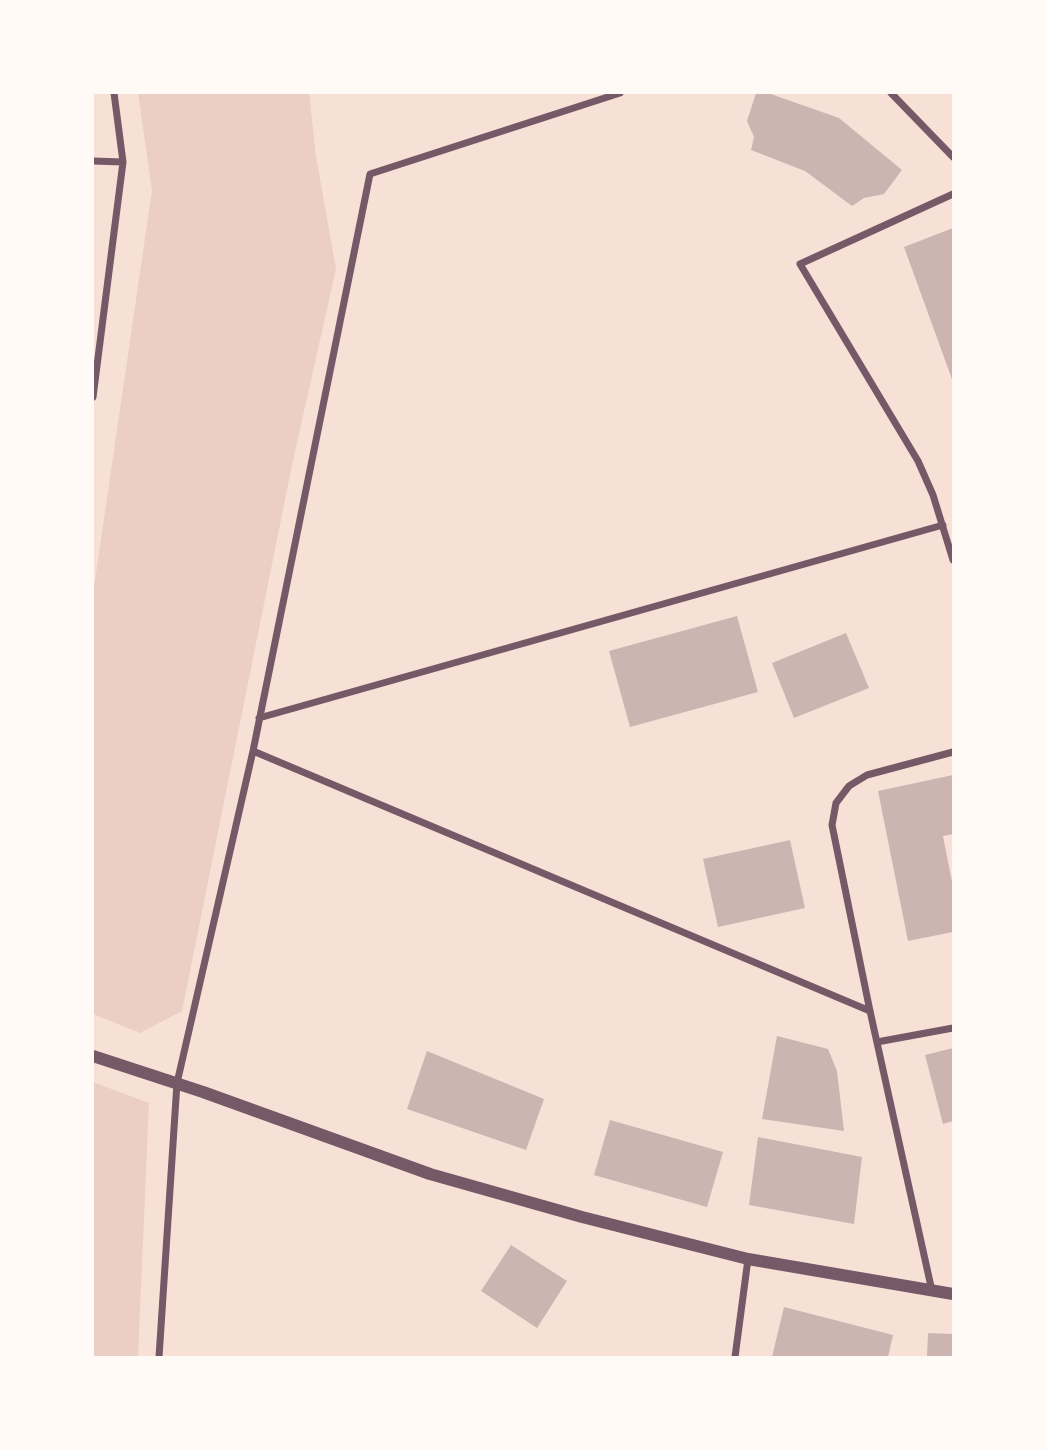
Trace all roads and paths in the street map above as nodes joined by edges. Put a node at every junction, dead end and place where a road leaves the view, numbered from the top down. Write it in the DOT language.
graph roads {
  1 [pos="114,93"];
  2 [pos="620,93"];
  3 [pos="891,93"];
  4 [pos="953,157"];
  5 [pos="93,160"];
  6 [pos="123,162"];
  7 [pos="953,194"];
  8 [pos="93,397"];
  9 [pos="943,526"];
  10 [pos="953,560"];
  11 [pos="259,718"];
  12 [pos="253,751"];
  13 [pos="953,752"];
  14 [pos="870,1011"];
  15 [pos="953,1028"];
  16 [pos="877,1042"];
  17 [pos="93,1056"];
  18 [pos="177,1083"];
  19 [pos="748,1259"];
  20 [pos="932,1291"];
  21 [pos="953,1294"];
  22 [pos="159,1357"];
  23 [pos="735,1357"];
  1 -- 6 [label="street"];
  2 -- 11 [label="street"];
  3 -- 4 [label="street"];
  5 -- 6 [label="street"];
  6 -- 8 [label="street"];
  7 -- 9 [label="street"];
  9 -- 10 [label="street"];
  9 -- 11 [label="street"];
  11 -- 12 [label="street"];
  12 -- 14 [label="street"];
  12 -- 18 [label="street"];
  13 -- 14 [label="street"];
  14 -- 16 [label="street"];
  15 -- 16 [label="street"];
  16 -- 20 [label="street"];
  17 -- 18 [label="street"];
  18 -- 19 [label="street"];
  18 -- 22 [label="street"];
  19 -- 20 [label="street"];
  19 -- 23 [label="street"];
  20 -- 21 [label="street"];
}
